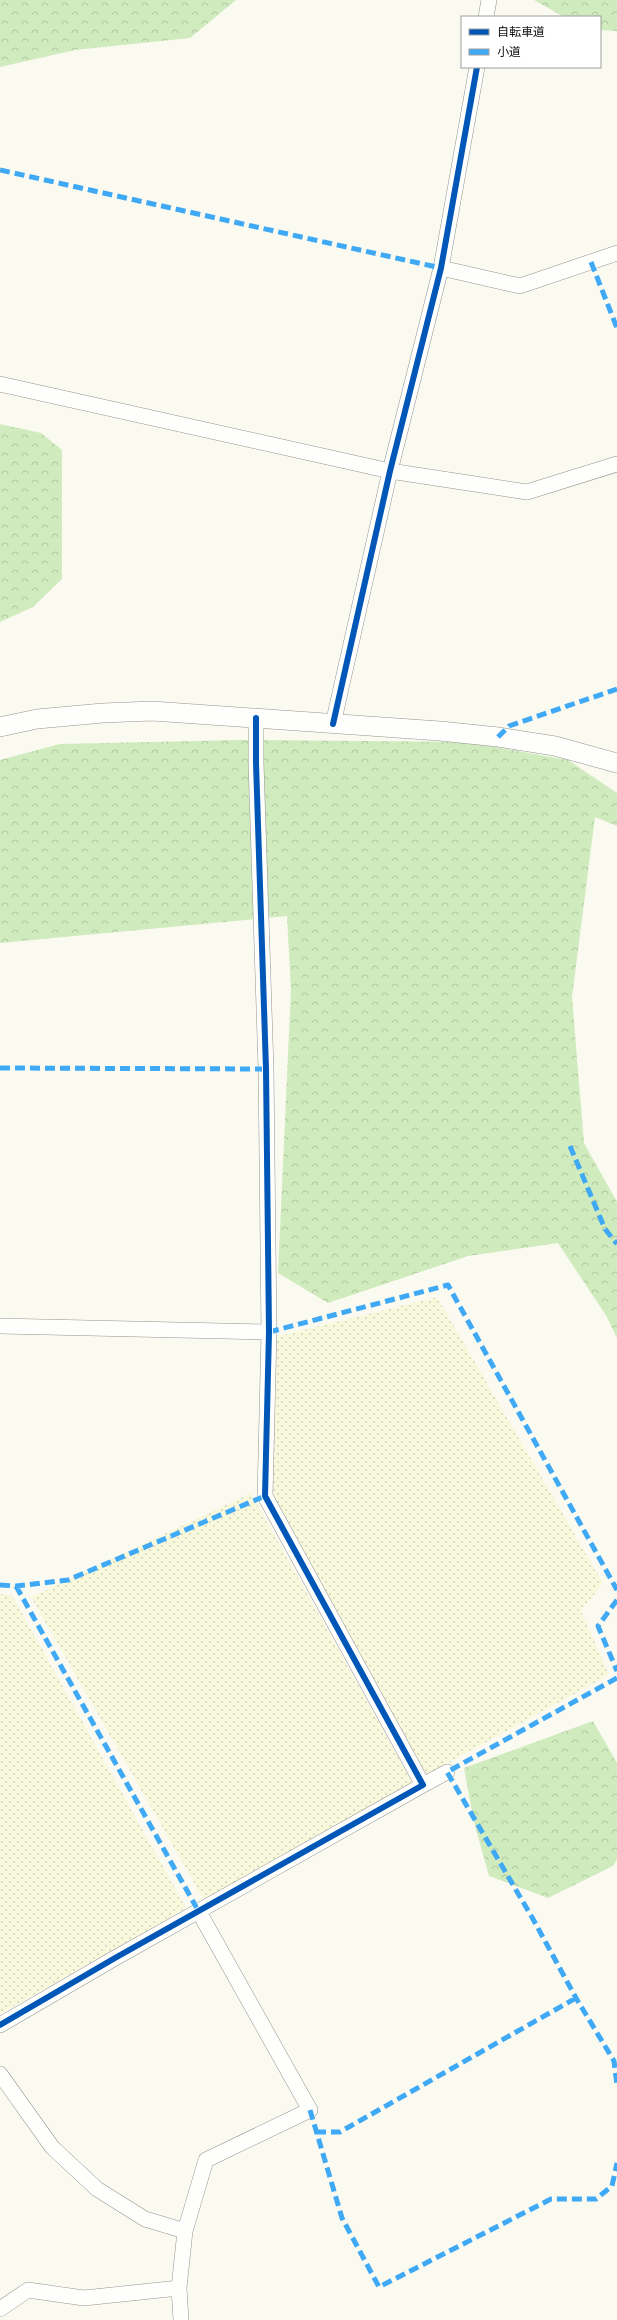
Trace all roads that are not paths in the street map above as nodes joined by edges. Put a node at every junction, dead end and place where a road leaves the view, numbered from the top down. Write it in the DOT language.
graph roads {
  1 [pos="489,0"];
  2 [pos="486,16"];
  3 [pos="477,68"];
  4 [pos="617,253"];
  5 [pos="441,268"];
  6 [pos="0,384"];
  7 [pos="617,464"];
  8 [pos="390,471"];
  9 [pos="256,718"];
  10 [pos="333,724"];
  11 [pos="0,727"];
  12 [pos="617,763"];
  13 [pos="0,1326"];
  14 [pos="269,1332"];
  15 [pos="448,1772"];
  16 [pos="424,1785"];
  17 [pos="199,1912"];
  18 [pos="0,2025"];
  19 [pos="0,2074"];
  20 [pos="185,2231"];
  21 [pos="179,2288"];
  22 [pos="0,2309"];
  23 [pos="181,2320"];
  1 -- 2 [label="street"];
  3 -- 5 [label="street"];
  4 -- 5 [label="street"];
  5 -- 8 [label="street"];
  6 -- 8 [label="street"];
  7 -- 8 [label="street"];
  8 -- 10 [label="street"];
  9 -- 10 [label="street"];
  9 -- 11 [label="street"];
  9 -- 14 [label="street"];
  10 -- 12 [label="street"];
  13 -- 14 [label="street"];
  14 -- 16 [label="street"];
  15 -- 16 [label="street"];
  16 -- 17 [label="street"];
  17 -- 18 [label="street"];
  17 -- 20 [label="street"];
  19 -- 20 [label="street"];
  20 -- 21 [label="street"];
  21 -- 22 [label="street"];
  21 -- 23 [label="street"];
}
